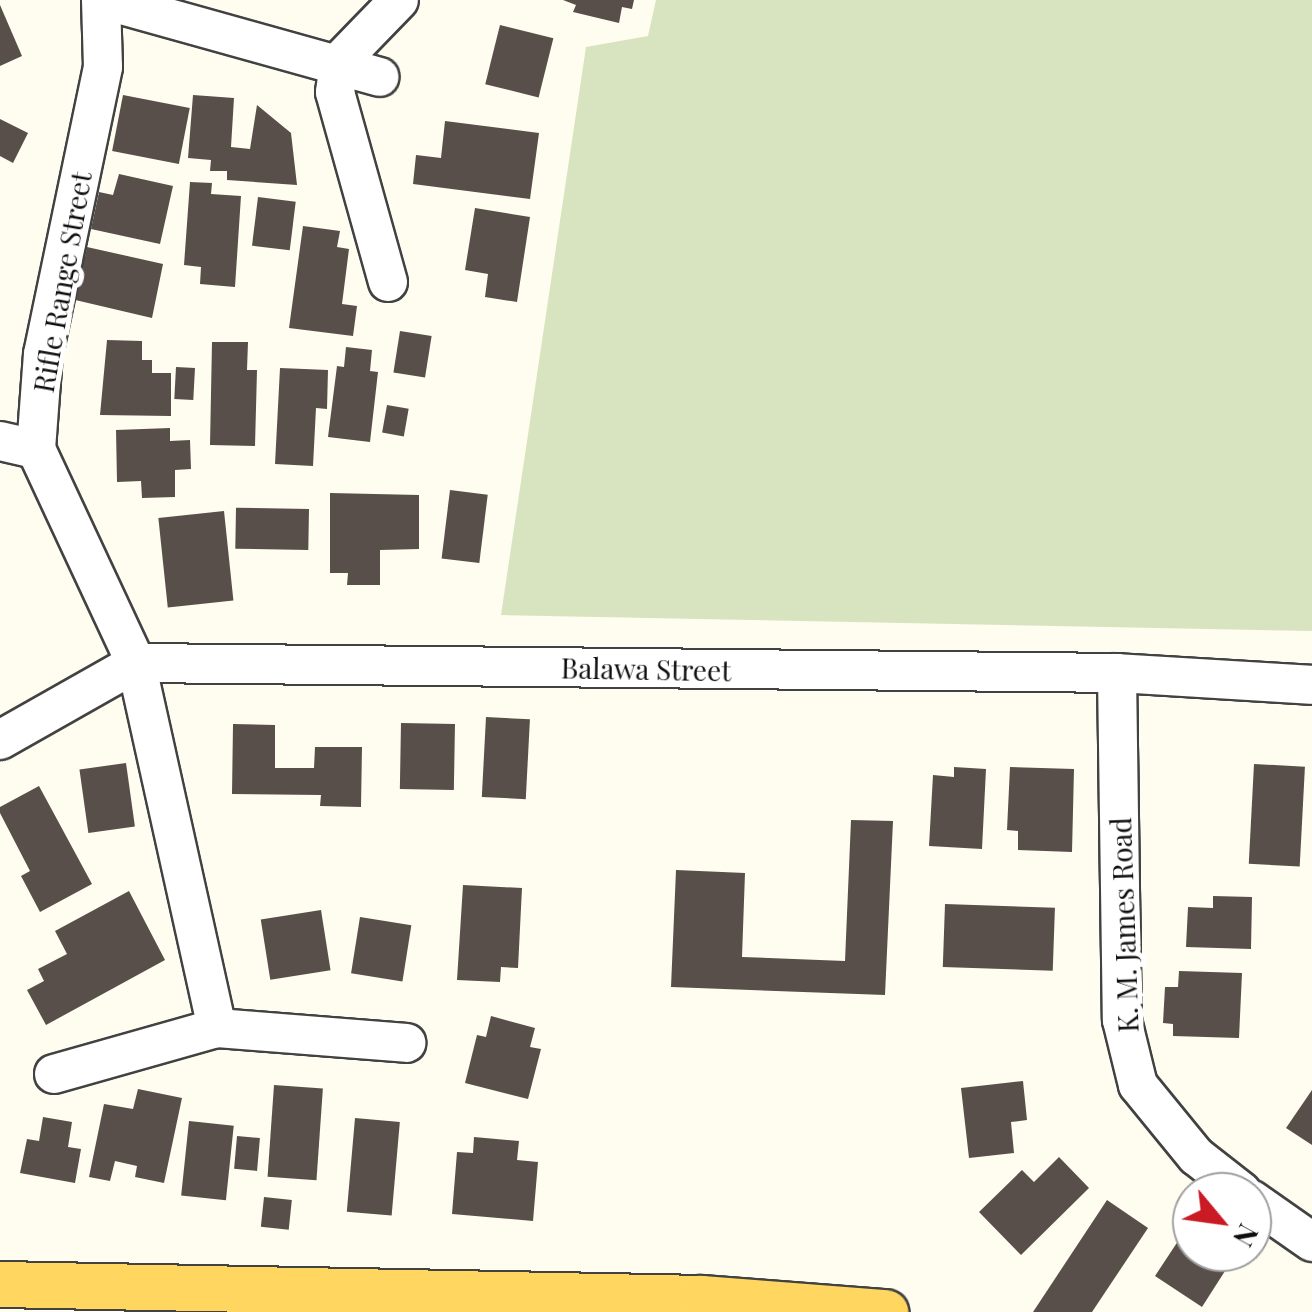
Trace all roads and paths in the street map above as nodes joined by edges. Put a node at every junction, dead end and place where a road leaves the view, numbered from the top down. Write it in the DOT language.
graph roads {
  1 [pos="102,0"];
  2 [pos="400,0"];
  3 [pos="339,62"];
  4 [pos="378,76"];
  5 [pos="388,282"];
  6 [pos="18,445"];
  7 [pos="136,663"];
  8 [pos="1117,673"];
  9 [pos="1312,684"];
  10 [pos="0,740"];
  11 [pos="218,1028"];
  12 [pos="406,1042"];
  13 [pos="54,1074"];
  14 [pos="1216,1172"];
  15 [pos="1272,1214"];
  16 [pos="1312,1242"];
  17 [pos="0,1284"];
  18 [pos="885,1312"];
  1 -- 3 [label="street"];
  1 -- 6 [label="street, Rifle Range Street"];
  2 -- 3 [label="street"];
  3 -- 4 [label="street"];
  3 -- 5 [label="street"];
  6 -- 7 [label="street, Rifle Range Street"];
  7 -- 8 [label="street, Balawa Street"];
  7 -- 10 [label="street"];
  7 -- 11 [label="street, Rifle Range Street"];
  8 -- 9 [label="street, Balawa Street"];
  8 -- 14 [label="street, K. M. James Road"];
  11 -- 12 [label="street"];
  11 -- 13 [label="street"];
  15 -- 16 [label="street"];
  17 -- 18 [label="main road"];
}
